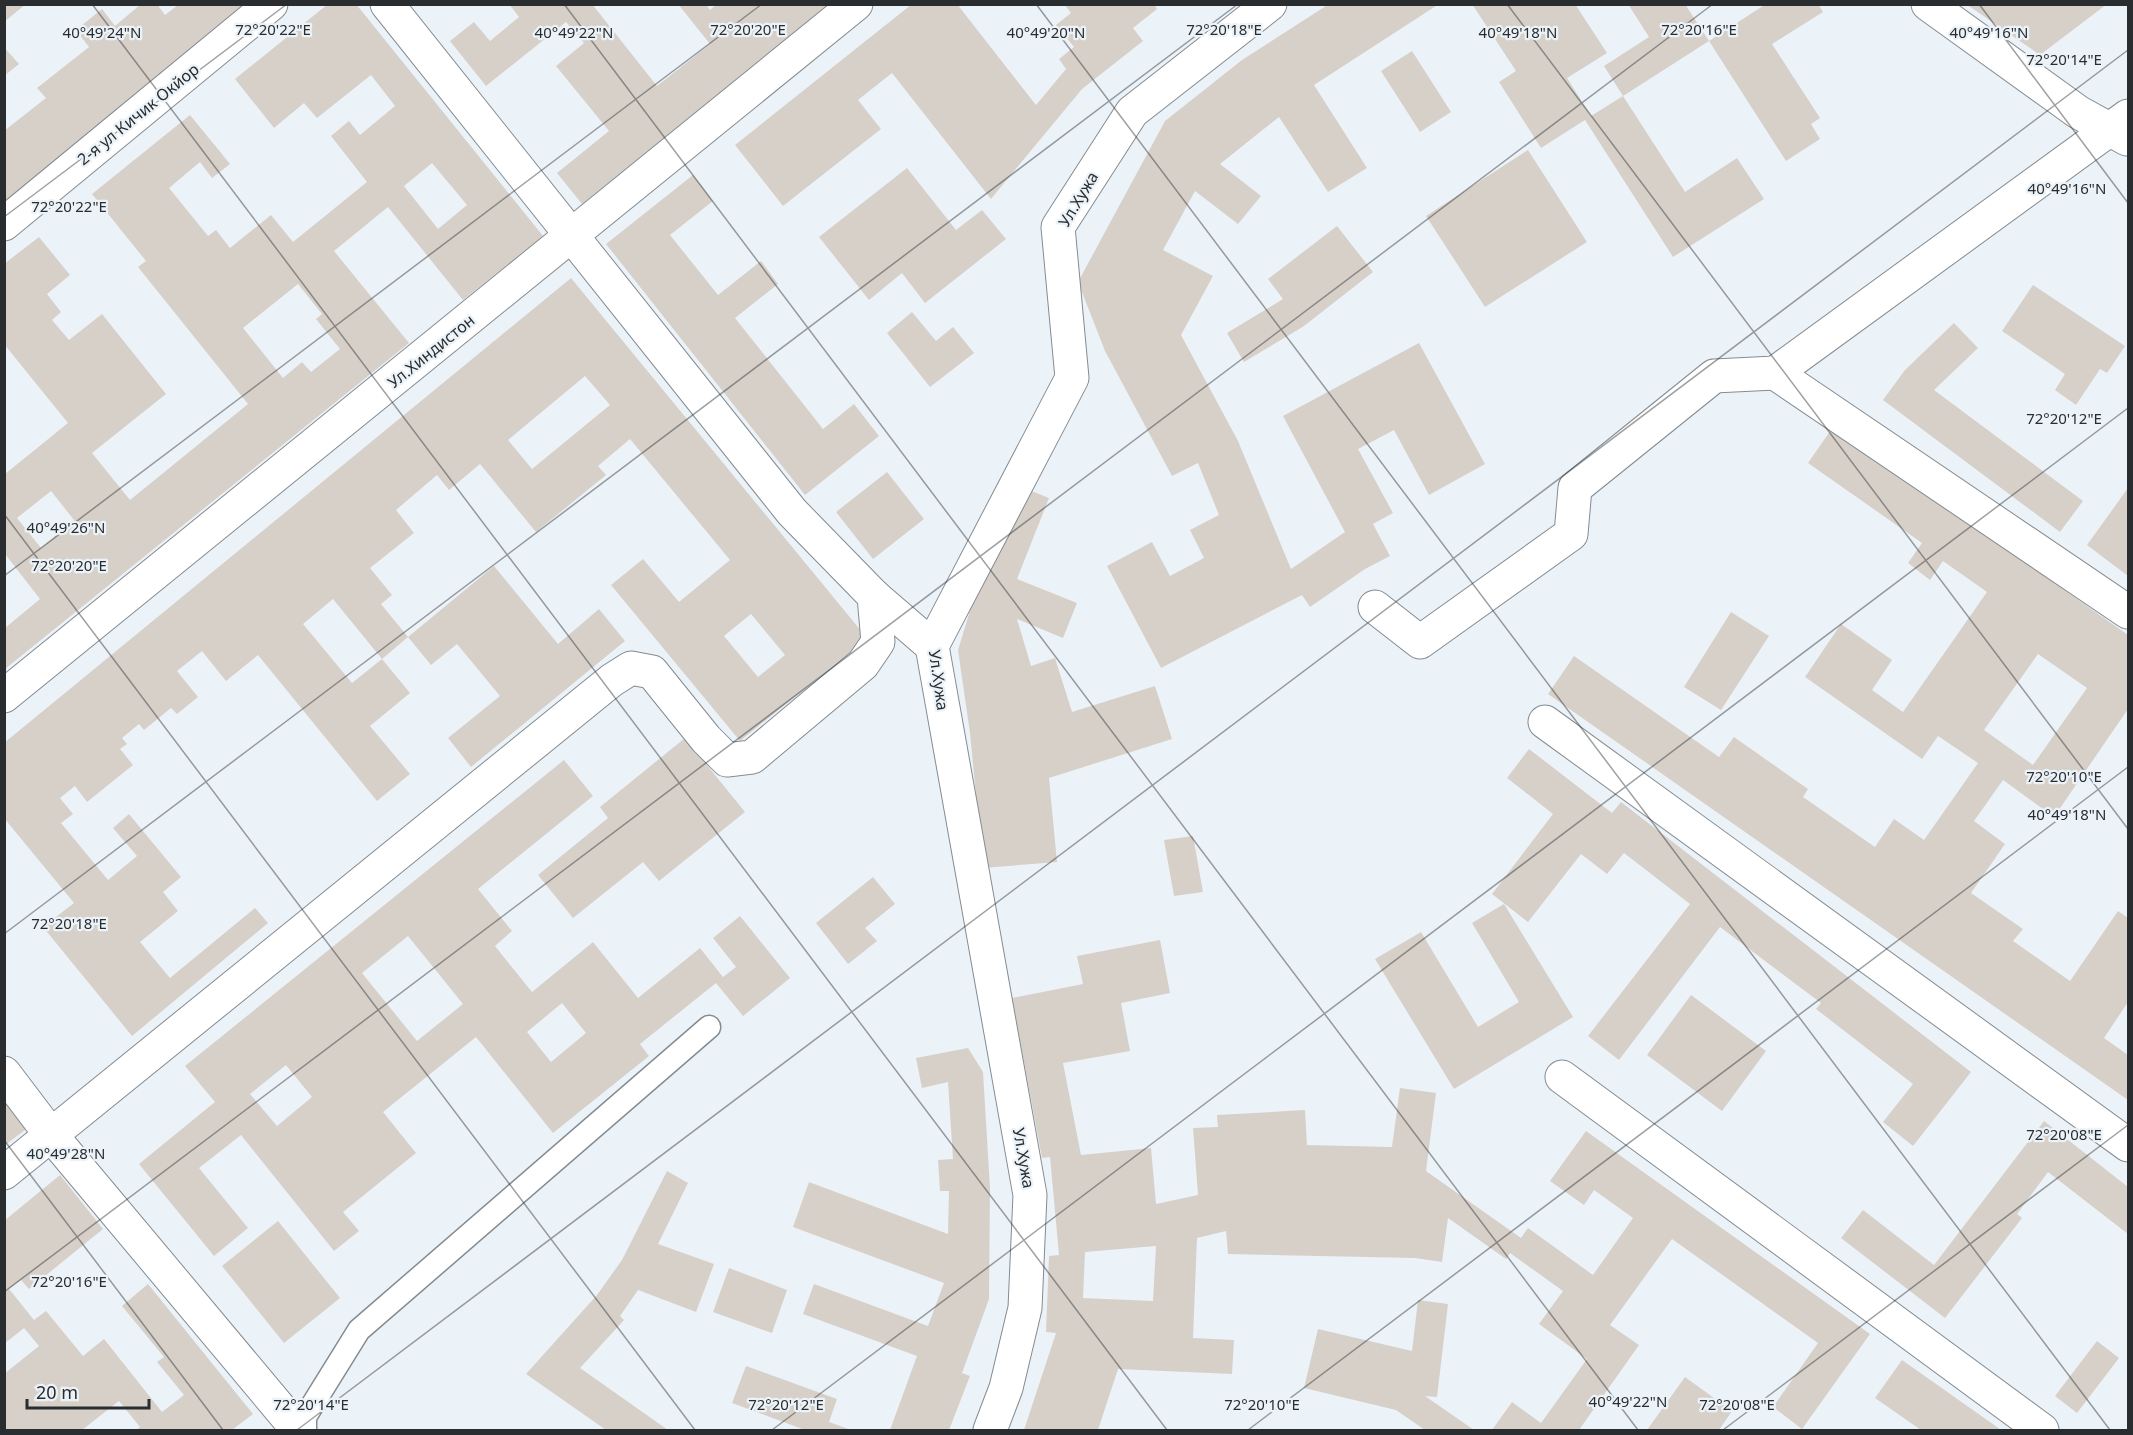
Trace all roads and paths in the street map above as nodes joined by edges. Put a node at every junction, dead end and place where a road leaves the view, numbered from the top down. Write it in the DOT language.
graph roads {
  1 [pos="271,4"];
  2 [pos="387,4"];
  3 [pos="856,4"];
  4 [pos="1270,4"];
  5 [pos="1928,4"];
  6 [pos="2122,129"];
  7 [pos="4,224"];
  8 [pos="573,236"];
  9 [pos="1775,373"];
  10 [pos="874,596"];
  11 [pos="1375,607"];
  12 [pos="2128,612"];
  13 [pos="932,646"];
  14 [pos="4,696"];
  15 [pos="1545,722"];
  16 [pos="710,1027"];
  17 [pos="4,1073"];
  18 [pos="1562,1077"];
  19 [pos="51,1135"];
  20 [pos="2128,1145"];
  21 [pos="4,1173"];
  22 [pos="298,1431"];
  23 [pos="305,1431"];
  24 [pos="990,1431"];
  25 [pos="2042,1431"];
  1 -- 7 [label="street, 2-я ул Кичик Окйор"];
  2 -- 8 [label="street"];
  3 -- 8 [label="street, Ул.Хиндистон"];
  4 -- 13 [label="street, Ул.Хужа"];
  5 -- 6 [label="street"];
  6 -- 9 [label="street"];
  8 -- 10 [label="street"];
  8 -- 14 [label="street, Ул.Хиндистон"];
  9 -- 11 [label="street"];
  9 -- 12 [label="street"];
  10 -- 13 [label="street"];
  10 -- 19 [label="street"];
  13 -- 24 [label="street, Ул.Хужа"];
  15 -- 20 [label="street"];
  16 -- 23 [label="lane"];
  17 -- 19 [label="street"];
  18 -- 25 [label="street"];
  19 -- 21 [label="street"];
  19 -- 22 [label="street"];
}
